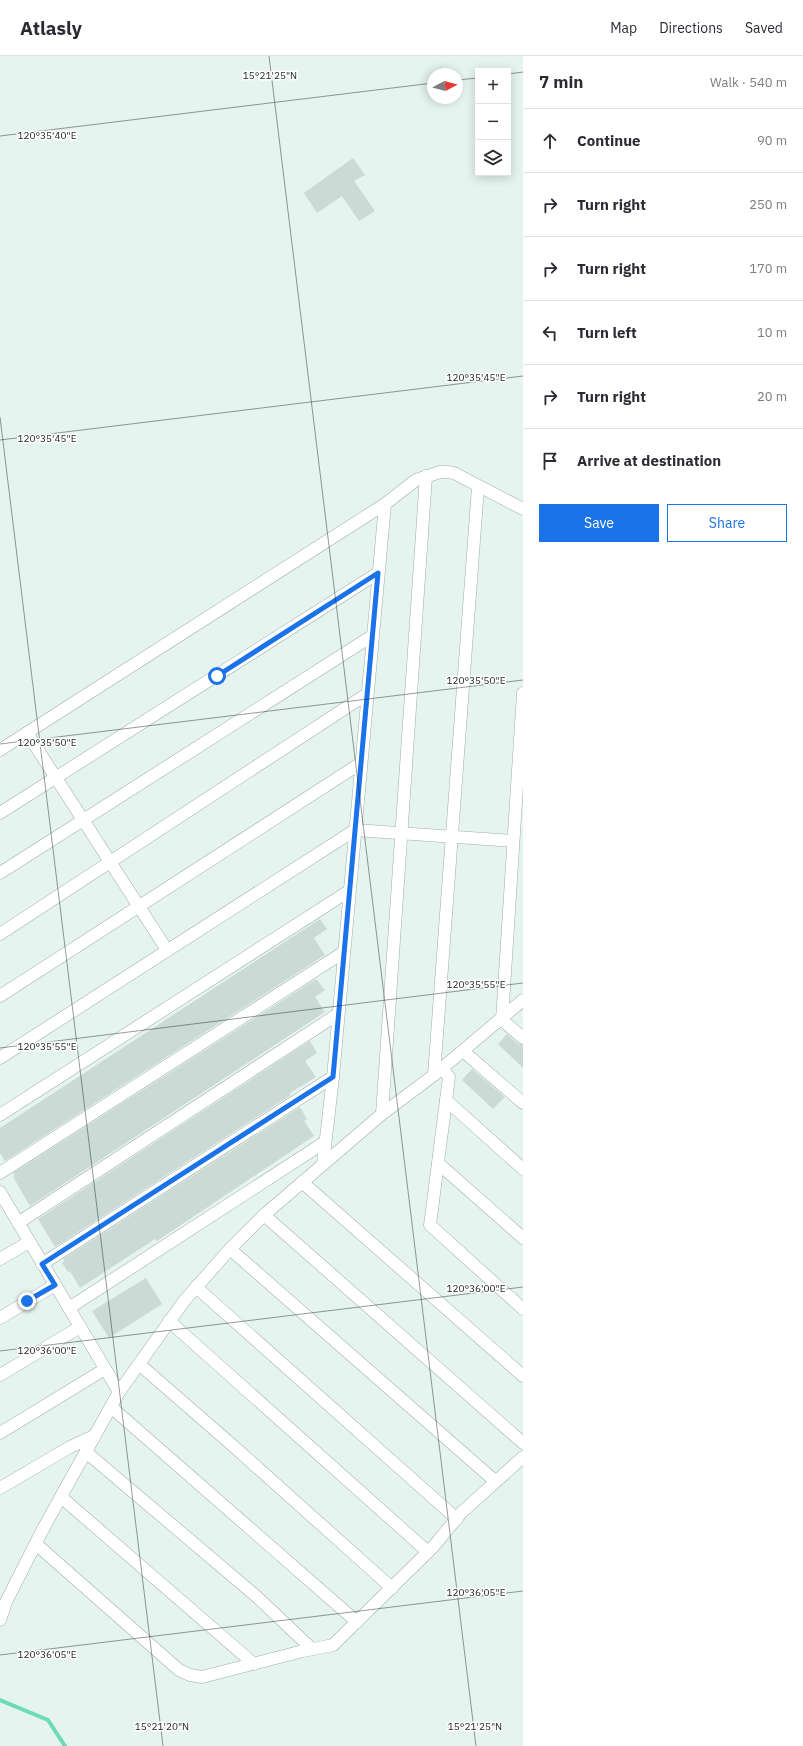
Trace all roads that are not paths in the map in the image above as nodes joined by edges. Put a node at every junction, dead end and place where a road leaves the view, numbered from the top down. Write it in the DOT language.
graph roads {
  1 [pos="426,476"];
  2 [pos="478,487"];
  3 [pos="385,504"];
  4 [pos="523,509"];
  5 [pos="378,573"];
  6 [pos="372,636"];
  7 [pos="523,686"];
  8 [pos="523,693"];
  9 [pos="367,694"];
  10 [pos="27,733"];
  11 [pos="0,750"];
  12 [pos="361,764"];
  13 [pos="56,778"];
  14 [pos="0,814"];
  15 [pos="83,820"];
  16 [pos="355,830"];
  17 [pos="401,833"];
  18 [pos="452,837"];
  19 [pos="513,841"];
  20 [pos="110,862"];
  21 [pos="0,873"];
  22 [pos="349,891"];
  23 [pos="139,906"];
  24 [pos="0,934"];
  25 [pos="167,950"];
  26 [pos="344,952"];
  27 [pos="0,996"];
  28 [pos="523,1000"];
  29 [pos="338,1014"];
  30 [pos="502,1020"];
  31 [pos="523,1038"];
  32 [pos="463,1050"];
  33 [pos="0,1058"];
  34 [pos="438,1071"];
  35 [pos="333,1077"];
  36 [pos="446,1100"];
  37 [pos="523,1103"];
  38 [pos="382,1114"];
  39 [pos="0,1115"];
  40 [pos="325,1142"];
  41 [pos="323,1164"];
  42 [pos="439,1164"];
  43 [pos="523,1169"];
  44 [pos="0,1173"];
  45 [pos="302,1182"];
  46 [pos="1,1197"];
  47 [pos="264,1215"];
  48 [pos="18,1223"];
  49 [pos="523,1238"];
  50 [pos="29,1242"];
  51 [pos="230,1249"];
  52 [pos="0,1259"];
  53 [pos="42,1264"];
  54 [pos="55,1285"];
  55 [pos="196,1287"];
  56 [pos="69,1308"];
  57 [pos="523,1309"];
  58 [pos="0,1318"];
  59 [pos="169,1321"];
  60 [pos="80,1327"];
  61 [pos="139,1364"];
  62 [pos="105,1369"];
  63 [pos="0,1375"];
  64 [pos="523,1376"];
  65 [pos="119,1392"];
  66 [pos="111,1406"];
  67 [pos="0,1433"];
  68 [pos="94,1436"];
  69 [pos="523,1443"];
  70 [pos="86,1452"];
  71 [pos="523,1457"];
  72 [pos="495,1481"];
  73 [pos="0,1488"];
  74 [pos="61,1497"];
  75 [pos="457,1519"];
  76 [pos="36,1544"];
  77 [pos="428,1552"];
  78 [pos="392,1588"];
  79 [pos="0,1620"];
  80 [pos="357,1622"];
  81 [pos="312,1649"];
  82 [pos="254,1664"];
  1 -- 2 [label="street"];
  1 -- 3 [label="street"];
  1 -- 17 [label="street"];
  2 -- 4 [label="street"];
  2 -- 18 [label="street"];
  3 -- 5 [label="street"];
  3 -- 10 [label="street"];
  5 -- 6 [label="street"];
  5 -- 13 [label="street"];
  6 -- 9 [label="street"];
  6 -- 15 [label="street"];
  7 -- 8 [label="street"];
  8 -- 19 [label="street"];
  9 -- 12 [label="street"];
  9 -- 20 [label="street"];
  10 -- 11 [label="street"];
  10 -- 13 [label="street"];
  12 -- 16 [label="street"];
  12 -- 23 [label="street"];
  13 -- 14 [label="street"];
  13 -- 15 [label="street"];
  15 -- 20 [label="street"];
  15 -- 21 [label="street"];
  16 -- 17 [label="street"];
  16 -- 22 [label="street"];
  16 -- 25 [label="street"];
  17 -- 18 [label="street"];
  17 -- 38 [label="street"];
  18 -- 19 [label="street"];
  18 -- 34 [label="street"];
  19 -- 30 [label="street"];
  20 -- 23 [label="street"];
  20 -- 24 [label="street"];
  22 -- 26 [label="street"];
  22 -- 39 [label="street"];
  23 -- 25 [label="street"];
  23 -- 27 [label="street"];
  25 -- 33 [label="street"];
  26 -- 29 [label="street"];
  26 -- 44 [label="street"];
  28 -- 30 [label="street"];
  29 -- 35 [label="street"];
  29 -- 48 [label="street"];
  30 -- 31 [label="street"];
  30 -- 32 [label="street"];
  32 -- 34 [label="street"];
  32 -- 37 [label="street"];
  34 -- 36 [label="street"];
  34 -- 38 [label="street"];
  35 -- 40 [label="street"];
  35 -- 53 [label="street"];
  36 -- 42 [label="street"];
  36 -- 43 [label="street"];
  38 -- 41 [label="street"];
  40 -- 41 [label="street"];
  40 -- 56 [label="street"];
  41 -- 45 [label="street"];
  42 -- 49 [label="street"];
  42 -- 57 [label="street"];
  45 -- 47 [label="street"];
  45 -- 64 [label="street"];
  46 -- 48 [label="street"];
  47 -- 51 [label="street"];
  47 -- 69 [label="street"];
  48 -- 50 [label="street"];
  50 -- 52 [label="street"];
  50 -- 53 [label="street"];
  51 -- 55 [label="street"];
  51 -- 72 [label="street"];
  53 -- 54 [label="street"];
  54 -- 56 [label="street"];
  54 -- 58 [label="street"];
  55 -- 59 [label="street"];
  55 -- 75 [label="street"];
  56 -- 60 [label="street"];
  59 -- 61 [label="street"];
  59 -- 77 [label="street"];
  60 -- 62 [label="street"];
  60 -- 63 [label="street"];
  61 -- 65 [label="street"];
  61 -- 78 [label="street"];
  62 -- 65 [label="street"];
  62 -- 67 [label="street"];
  65 -- 66 [label="street"];
  66 -- 68 [label="street"];
  66 -- 80 [label="street"];
  68 -- 70 [label="street"];
  68 -- 73 [label="street"];
  70 -- 74 [label="street"];
  70 -- 81 [label="street"];
  71 -- 72 [label="street"];
  72 -- 75 [label="street"];
  74 -- 76 [label="street"];
  74 -- 82 [label="street"];
  75 -- 77 [label="street"];
  76 -- 79 [label="street"];
  76 -- 82 [label="street"];
  77 -- 78 [label="street"];
  78 -- 80 [label="street"];
  80 -- 81 [label="street"];
  81 -- 82 [label="street"];
}
